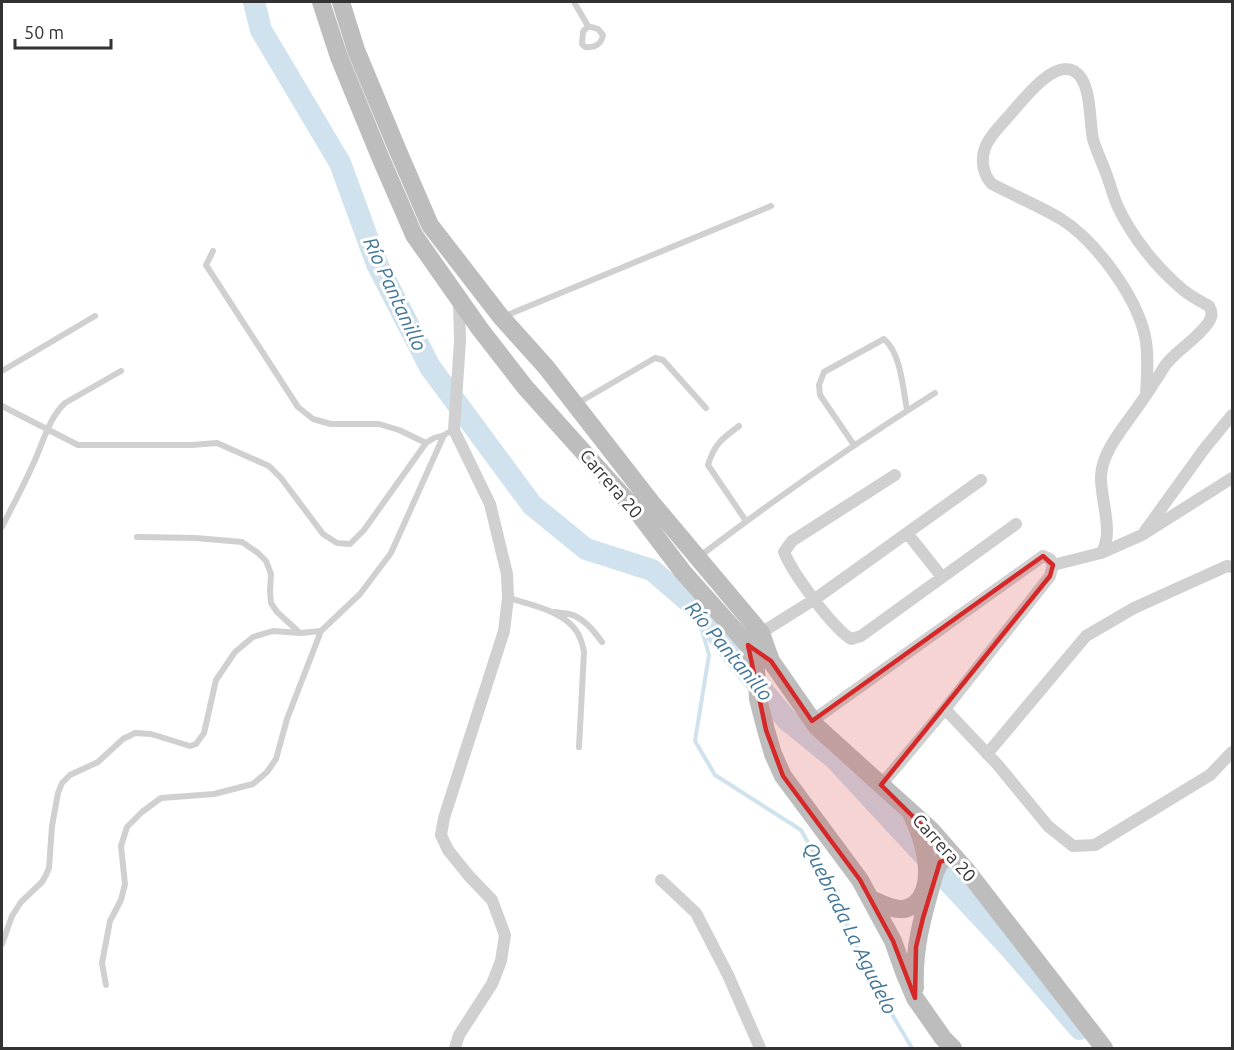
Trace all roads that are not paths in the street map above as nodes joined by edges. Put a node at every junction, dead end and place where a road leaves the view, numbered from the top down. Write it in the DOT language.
graph roads {
  1 [pos="321,2"];
  2 [pos="341,2"];
  3 [pos="574,2"];
  4 [pos="588,26"];
  5 [pos="771,206"];
  6 [pos="213,251"];
  7 [pos="459,299"];
  8 [pos="95,316"];
  9 [pos="501,317"];
  10 [pos="2,371"];
  11 [pos="121,371"];
  12 [pos="935,393"];
  13 [pos="1146,395"];
  14 [pos="575,405"];
  15 [pos="2,406"];
  16 [pos="706,408"];
  17 [pos="907,410"];
  18 [pos="1233,415"];
  19 [pos="739,426"];
  20 [pos="451,428"];
  21 [pos="47,430"];
  22 [pos="426,443"];
  23 [pos="854,445"];
  24 [pos="895,475"];
  25 [pos="1233,478"];
  26 [pos="981,480"];
  27 [pos="746,521"];
  28 [pos="1016,524"];
  29 [pos="2,527"];
  30 [pos="907,533"];
  31 [pos="1142,535"];
  32 [pos="137,537"];
  33 [pos="1101,553"];
  34 [pos="698,559"];
  35 [pos="1053,565"];
  36 [pos="1233,567"];
  37 [pos="942,577"];
  38 [pos="508,598"];
  39 [pos="815,599"];
  40 [pos="554,612"];
  41 [pos="321,631"];
  42 [pos="301,633"];
  43 [pos="754,639"];
  44 [pos="602,642"];
  45 [pos="763,665"];
  46 [pos="945,709"];
  47 [pos="812,721"];
  48 [pos="579,747"];
  49 [pos="1233,752"];
  50 [pos="987,754"];
  51 [pos="881,785"];
  52 [pos="910,811"];
  53 [pos="954,856"];
  54 [pos="928,862"];
  55 [pos="661,880"];
  56 [pos="871,899"];
  57 [pos="2,944"];
  58 [pos="106,985"];
  59 [pos="915,998"];
  60 [pos="455,1048"];
  61 [pos="760,1048"];
  62 [pos="954,1048"];
  63 [pos="1104,1048"];
  1 -- 7 [label="main road, Carrera 20"];
  2 -- 9 [label="main road, Carrera 20"];
  3 -- 4 [label="lane"];
  5 -- 9 [label="lane"];
  6 -- 22 [label="lane"];
  7 -- 20 [label="street"];
  7 -- 43 [label="main road, Carrera 20"];
  8 -- 10 [label="lane"];
  9 -- 14 [label="main road, Carrera 20"];
  11 -- 21 [label="lane"];
  12 -- 17 [label="lane"];
  13 -- 13 [label="street"];
  13 -- 33 [label="street"];
  14 -- 16 [label="lane"];
  14 -- 34 [label="main road, Carrera 20"];
  15 -- 21 [label="lane"];
  17 -- 23 [label="lane"];
  17 -- 23 [label="lane"];
  18 -- 31 [label="street"];
  19 -- 27 [label="lane"];
  20 -- 22 [label="lane"];
  20 -- 38 [label="street"];
  20 -- 41 [label="lane"];
  21 -- 22 [label="lane"];
  21 -- 29 [label="lane"];
  23 -- 27 [label="lane"];
  24 -- 39 [label="street"];
  25 -- 31 [label="street"];
  26 -- 30 [label="street"];
  27 -- 34 [label="lane"];
  28 -- 37 [label="street"];
  30 -- 37 [label="street"];
  30 -- 39 [label="street"];
  31 -- 33 [label="street"];
  32 -- 42 [label="lane"];
  33 -- 35 [label="street"];
  34 -- 43 [label="main road, Carrera 20"];
  35 -- 46 [label="street"];
  35 -- 47 [label="street"];
  36 -- 50 [label="street"];
  37 -- 39 [label="street"];
  38 -- 40 [label="lane"];
  38 -- 60 [label="street"];
  39 -- 43 [label="street"];
  40 -- 44 [label="lane"];
  40 -- 48 [label="lane"];
  41 -- 42 [label="lane"];
  41 -- 58 [label="lane"];
  42 -- 57 [label="lane"];
  43 -- 45 [label="main road, Carrera 20"];
  45 -- 47 [label="main road, Carrera 20"];
  45 -- 56 [label="main road"];
  46 -- 50 [label="street"];
  46 -- 51 [label="street"];
  47 -- 51 [label="main road, Carrera 20"];
  49 -- 50 [label="street"];
  51 -- 52 [label="main road, Carrera 20"];
  52 -- 53 [label="main road, Carrera 20"];
  52 -- 54 [label="main road"];
  53 -- 54 [label="main road"];
  53 -- 63 [label="main road, Carrera 20"];
  54 -- 56 [label="main road"];
  54 -- 59 [label="main road"];
  55 -- 61 [label="street"];
  56 -- 59 [label="main road"];
  59 -- 62 [label="main road"];
}
